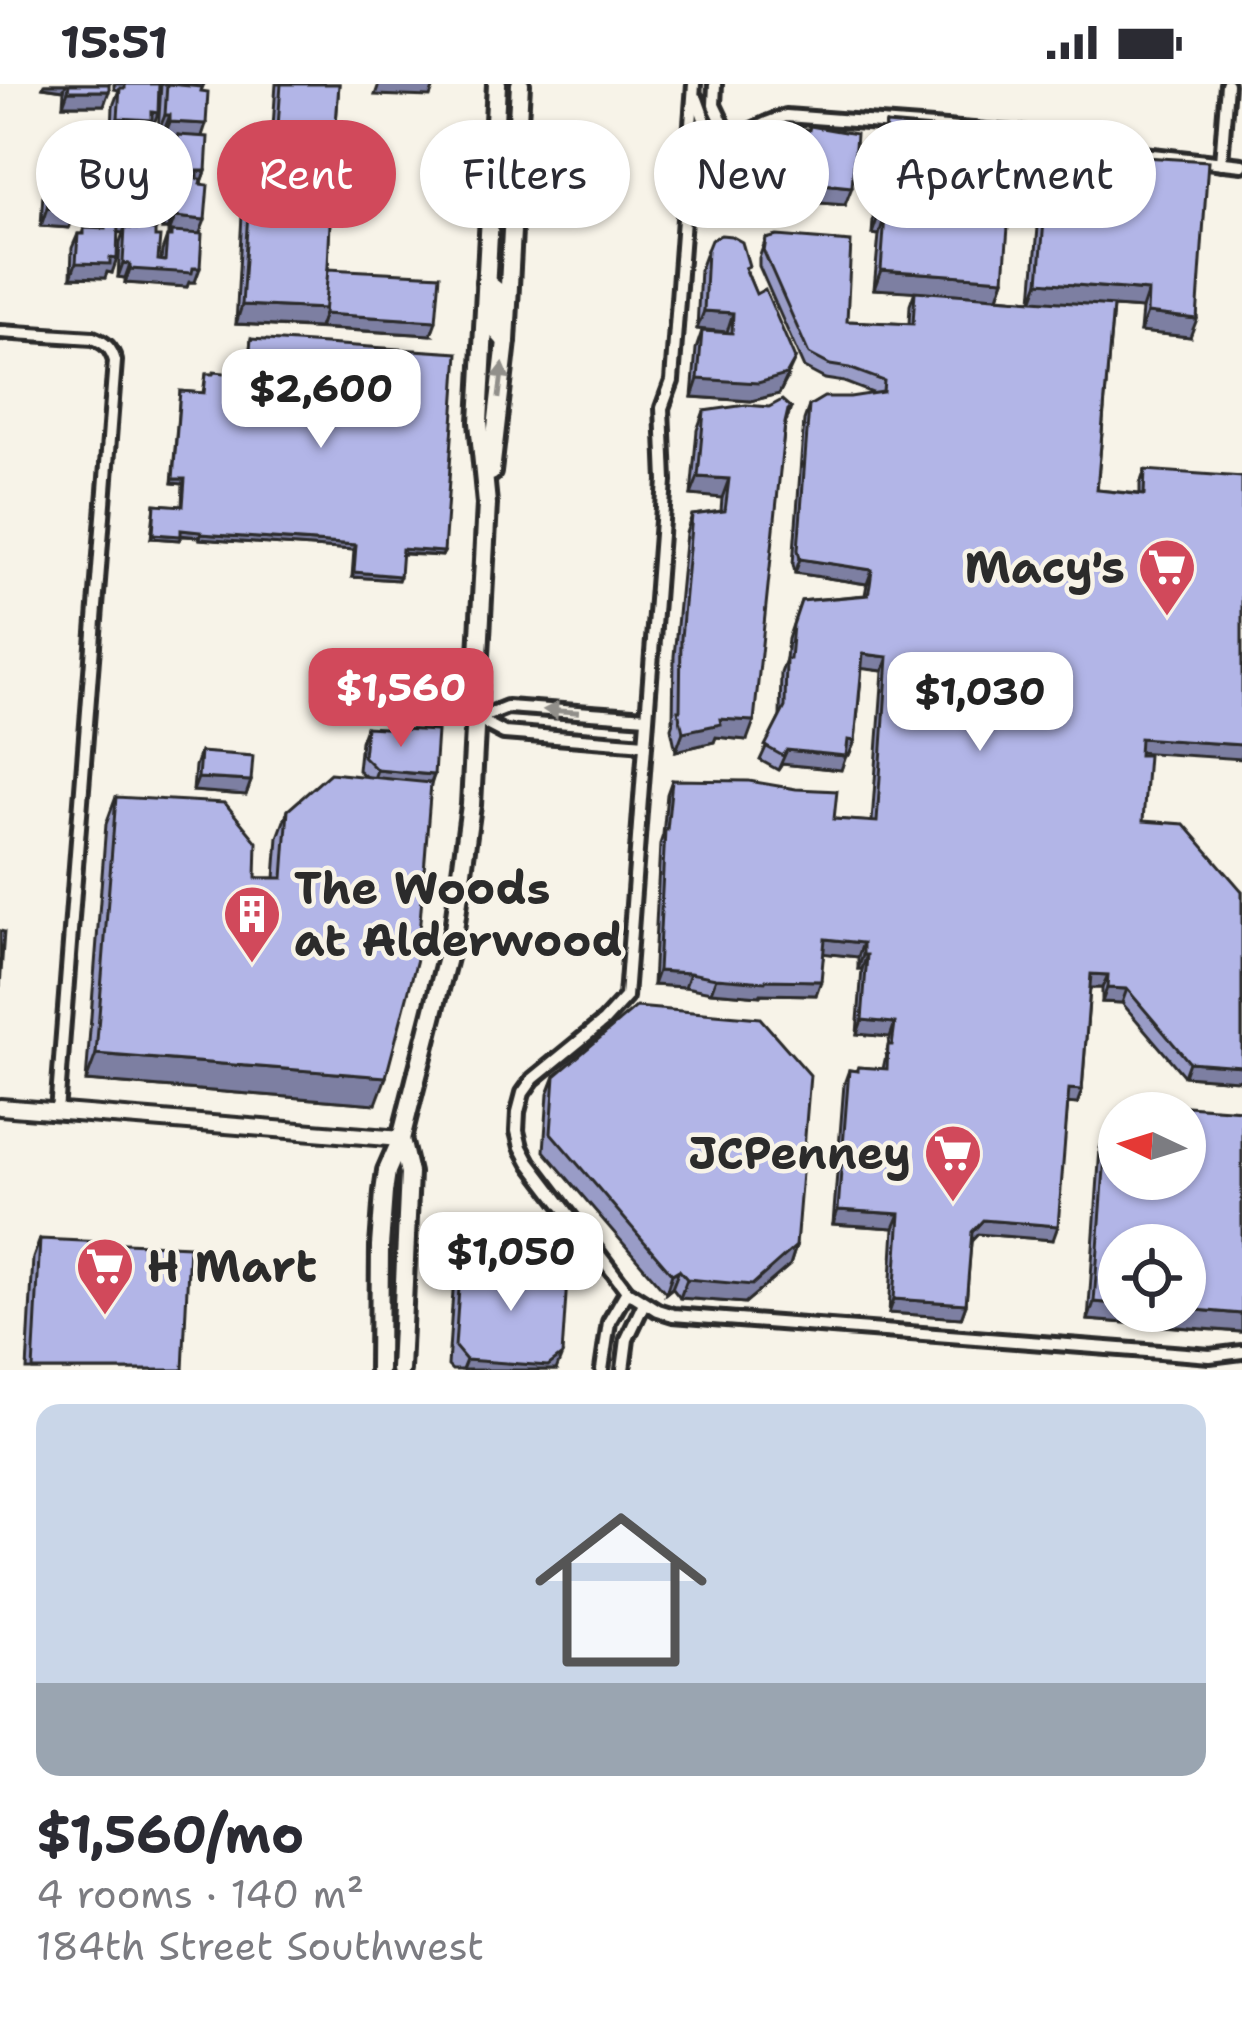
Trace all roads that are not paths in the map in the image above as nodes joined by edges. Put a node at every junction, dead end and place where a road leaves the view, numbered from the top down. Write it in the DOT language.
graph roads {
  1 [pos="497,84"];
  2 [pos="520,84"];
  3 [pos="715,84"];
  4 [pos="1227,84"];
  5 [pos="694,87"];
  6 [pos="692,120"];
  7 [pos="705,120"];
  8 [pos="721,120"];
  9 [pos="772,120"];
  10 [pos="1221,163"];
  11 [pos="1242,165"];
  12 [pos="685,228"];
  13 [pos="511,231"];
  14 [pos="485,281"];
  15 [pos="0,332"];
  16 [pos="506,341"];
  17 [pos="487,504"];
  18 [pos="647,717"];
  19 [pos="477,719"];
  20 [pos="645,744"];
  21 [pos="0,1107"];
  22 [pos="57,1112"];
  23 [pos="401,1138"];
  24 [pos="628,1291"];
  25 [pos="644,1303"];
  26 [pos="1242,1352"];
  27 [pos="379,1370"];
  28 [pos="400,1370"];
  29 [pos="602,1370"];
  30 [pos="623,1370"];
  1 -- 14 [label="main road"];
  2 -- 13 [label="main road"];
  3 -- 8 [label="street"];
  4 -- 10 [label="street"];
  5 -- 6 [label="street"];
  5 -- 7 [label="street"];
  9 -- 10 [label="street"];
  10 -- 11 [label="street"];
  12 -- 18 [label="street"];
  13 -- 14 [label="main road"];
  13 -- 16 [label="main road"];
  14 -- 16 [label="main road"];
  14 -- 17 [label="main road"];
  15 -- 22 [label="street"];
  17 -- 16 [label="main road, one-way"];
  17 -- 19 [label="main road"];
  18 -- 19 [label="street, one-way"];
  18 -- 20 [label="street"];
  19 -- 20 [label="street"];
  19 -- 23 [label="main road"];
  20 -- 24 [label="street"];
  21 -- 22 [label="street"];
  22 -- 23 [label="street"];
  23 -- 27 [label="main road"];
  23 -- 28 [label="main road"];
  24 -- 25 [label="street"];
  24 -- 29 [label="street"];
  25 -- 26 [label="street"];
  25 -- 30 [label="street"];
}
